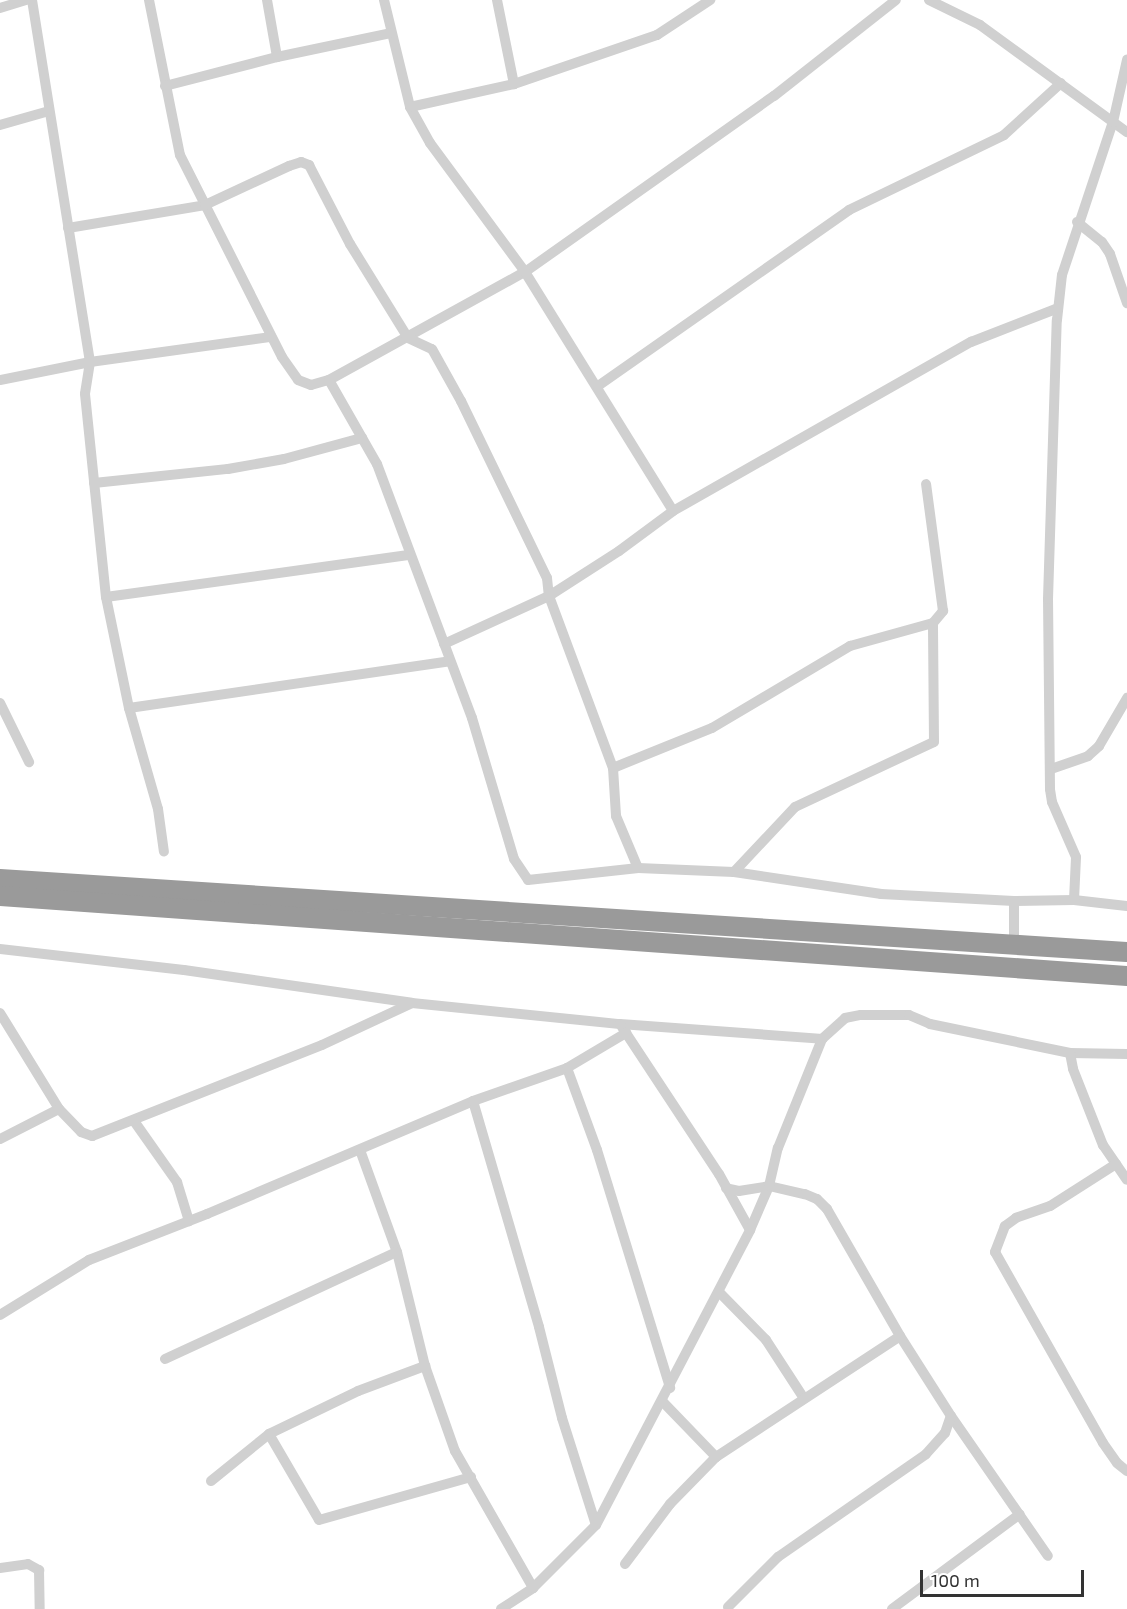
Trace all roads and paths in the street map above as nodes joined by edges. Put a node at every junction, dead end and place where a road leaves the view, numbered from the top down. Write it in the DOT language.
graph roads {
  1 [pos="27,0"];
  2 [pos="33,0"];
  3 [pos="149,0"];
  4 [pos="267,0"];
  5 [pos="384,0"];
  6 [pos="497,0"];
  7 [pos="710,0"];
  8 [pos="896,0"];
  9 [pos="930,0"];
  10 [pos="0,8"];
  11 [pos="391,33"];
  12 [pos="278,57"];
  13 [pos="1127,60"];
  14 [pos="1061,83"];
  15 [pos="514,84"];
  16 [pos="165,86"];
  17 [pos="410,106"];
  18 [pos="49,111"];
  19 [pos="1113,122"];
  20 [pos="0,125"];
  21 [pos="1127,132"];
  22 [pos="205,205"];
  23 [pos="1077,222"];
  24 [pos="68,228"];
  25 [pos="525,272"];
  26 [pos="1127,303"];
  27 [pos="1058,308"];
  28 [pos="272,337"];
  29 [pos="408,338"];
  30 [pos="90,362"];
  31 [pos="0,380"];
  32 [pos="329,380"];
  33 [pos="598,386"];
  34 [pos="362,438"];
  35 [pos="94,483"];
  36 [pos="926,484"];
  37 [pos="673,511"];
  38 [pos="410,555"];
  39 [pos="549,596"];
  40 [pos="106,597"];
  41 [pos="933,623"];
  42 [pos="444,644"];
  43 [pos="450,661"];
  44 [pos="1127,698"];
  45 [pos="0,703"];
  46 [pos="129,708"];
  47 [pos="29,762"];
  48 [pos="613,768"];
  49 [pos="1051,769"];
  50 [pos="164,852"];
  51 [pos="638,868"];
  52 [pos="734,872"];
  53 [pos="0,879"];
  54 [pos="0,896"];
  55 [pos="1074,900"];
  56 [pos="1014,901"];
  57 [pos="1127,906"];
  58 [pos="1014,943"];
  59 [pos="0,949"];
  60 [pos="1127,952"];
  61 [pos="1127,976"];
  62 [pos="412,1003"];
  63 [pos="0,1013"];
  64 [pos="623,1028"];
  65 [pos="822,1039"];
  66 [pos="1070,1053"];
  67 [pos="1127,1054"];
  68 [pos="567,1068"];
  69 [pos="473,1101"];
  70 [pos="59,1109"];
  71 [pos="134,1121"];
  72 [pos="0,1139"];
  73 [pos="360,1150"];
  74 [pos="1116,1164"];
  75 [pos="1127,1180"];
  76 [pos="769,1186"];
  77 [pos="726,1188"];
  78 [pos="189,1221"];
  79 [pos="750,1230"];
  80 [pos="397,1252"];
  81 [pos="719,1292"];
  82 [pos="0,1315"];
  83 [pos="900,1336"];
  84 [pos="165,1359"];
  85 [pos="425,1366"];
  86 [pos="670,1388"];
  87 [pos="803,1398"];
  88 [pos="662,1401"];
  89 [pos="951,1416"];
  90 [pos="269,1434"];
  91 [pos="716,1457"];
  92 [pos="1127,1471"];
  93 [pos="471,1477"];
  94 [pos="211,1481"];
  95 [pos="1020,1514"];
  96 [pos="596,1525"];
  97 [pos="1048,1556"];
  98 [pos="625,1564"];
  99 [pos="0,1568"];
  100 [pos="533,1588"];
  101 [pos="728,1607"];
  102 [pos="40,1609"];
  103 [pos="501,1609"];
  104 [pos="892,1609"];
  1 -- 10 [label="street"];
  2 -- 18 [label="street"];
  3 -- 16 [label="street"];
  4 -- 12 [label="street"];
  5 -- 11 [label="street"];
  6 -- 15 [label="street"];
  7 -- 15 [label="street"];
  8 -- 25 [label="street"];
  9 -- 14 [label="street"];
  11 -- 12 [label="street"];
  11 -- 17 [label="street"];
  12 -- 16 [label="street"];
  13 -- 19 [label="street"];
  14 -- 19 [label="street"];
  14 -- 33 [label="street"];
  15 -- 17 [label="street"];
  16 -- 22 [label="street"];
  17 -- 25 [label="street"];
  18 -- 20 [label="street"];
  18 -- 24 [label="street"];
  19 -- 21 [label="street"];
  19 -- 23 [label="street"];
  22 -- 24 [label="street"];
  22 -- 28 [label="street"];
  22 -- 29 [label="street"];
  23 -- 26 [label="street"];
  23 -- 27 [label="street"];
  24 -- 30 [label="street"];
  25 -- 29 [label="street"];
  25 -- 33 [label="street"];
  27 -- 37 [label="street"];
  27 -- 49 [label="street"];
  28 -- 30 [label="street"];
  28 -- 32 [label="street"];
  29 -- 32 [label="street"];
  29 -- 39 [label="street"];
  30 -- 31 [label="street"];
  30 -- 35 [label="street"];
  32 -- 34 [label="street"];
  33 -- 37 [label="street"];
  34 -- 35 [label="street"];
  34 -- 38 [label="street"];
  35 -- 40 [label="street"];
  36 -- 41 [label="street"];
  37 -- 39 [label="street"];
  38 -- 40 [label="street"];
  38 -- 42 [label="street"];
  39 -- 42 [label="street"];
  39 -- 48 [label="street"];
  40 -- 46 [label="street"];
  41 -- 48 [label="street"];
  41 -- 52 [label="street"];
  42 -- 43 [label="street"];
  43 -- 46 [label="street"];
  43 -- 51 [label="street"];
  44 -- 49 [label="street"];
  45 -- 47 [label="street"];
  46 -- 50 [label="street"];
  48 -- 51 [label="street"];
  49 -- 55 [label="street"];
  51 -- 52 [label="street"];
  52 -- 56 [label="street"];
  53 -- 58 [label="highway"];
  54 -- 61 [label="highway"];
  55 -- 56 [label="street"];
  55 -- 57 [label="street"];
  56 -- 58 [label="street"];
  58 -- 60 [label="highway"];
  59 -- 62 [label="street"];
  62 -- 64 [label="street"];
  62 -- 71 [label="street"];
  63 -- 70 [label="street"];
  64 -- 65 [label="street"];
  64 -- 68 [label="street"];
  64 -- 77 [label="street"];
  65 -- 66 [label="street"];
  65 -- 76 [label="street"];
  66 -- 67 [label="street"];
  66 -- 74 [label="street"];
  68 -- 69 [label="street"];
  68 -- 86 [label="street"];
  69 -- 73 [label="street"];
  69 -- 96 [label="street"];
  70 -- 71 [label="street"];
  70 -- 72 [label="street"];
  71 -- 78 [label="street"];
  73 -- 78 [label="street"];
  73 -- 80 [label="street"];
  74 -- 75 [label="street"];
  74 -- 92 [label="street"];
  76 -- 77 [label="street"];
  76 -- 79 [label="street"];
  76 -- 83 [label="street"];
  77 -- 79 [label="street"];
  78 -- 82 [label="street"];
  79 -- 81 [label="street"];
  80 -- 84 [label="street"];
  80 -- 85 [label="street"];
  81 -- 86 [label="street"];
  81 -- 87 [label="street"];
  83 -- 87 [label="street"];
  83 -- 89 [label="street"];
  85 -- 90 [label="street"];
  85 -- 93 [label="street"];
  86 -- 88 [label="street"];
  87 -- 91 [label="street"];
  88 -- 91 [label="street"];
  88 -- 96 [label="street"];
  89 -- 95 [label="street"];
  89 -- 101 [label="street"];
  90 -- 93 [label="street"];
  90 -- 94 [label="street"];
  91 -- 98 [label="street"];
  93 -- 100 [label="street"];
  95 -- 97 [label="street"];
  95 -- 104 [label="street"];
  96 -- 100 [label="street"];
  99 -- 102 [label="street"];
  100 -- 103 [label="street"];
}
